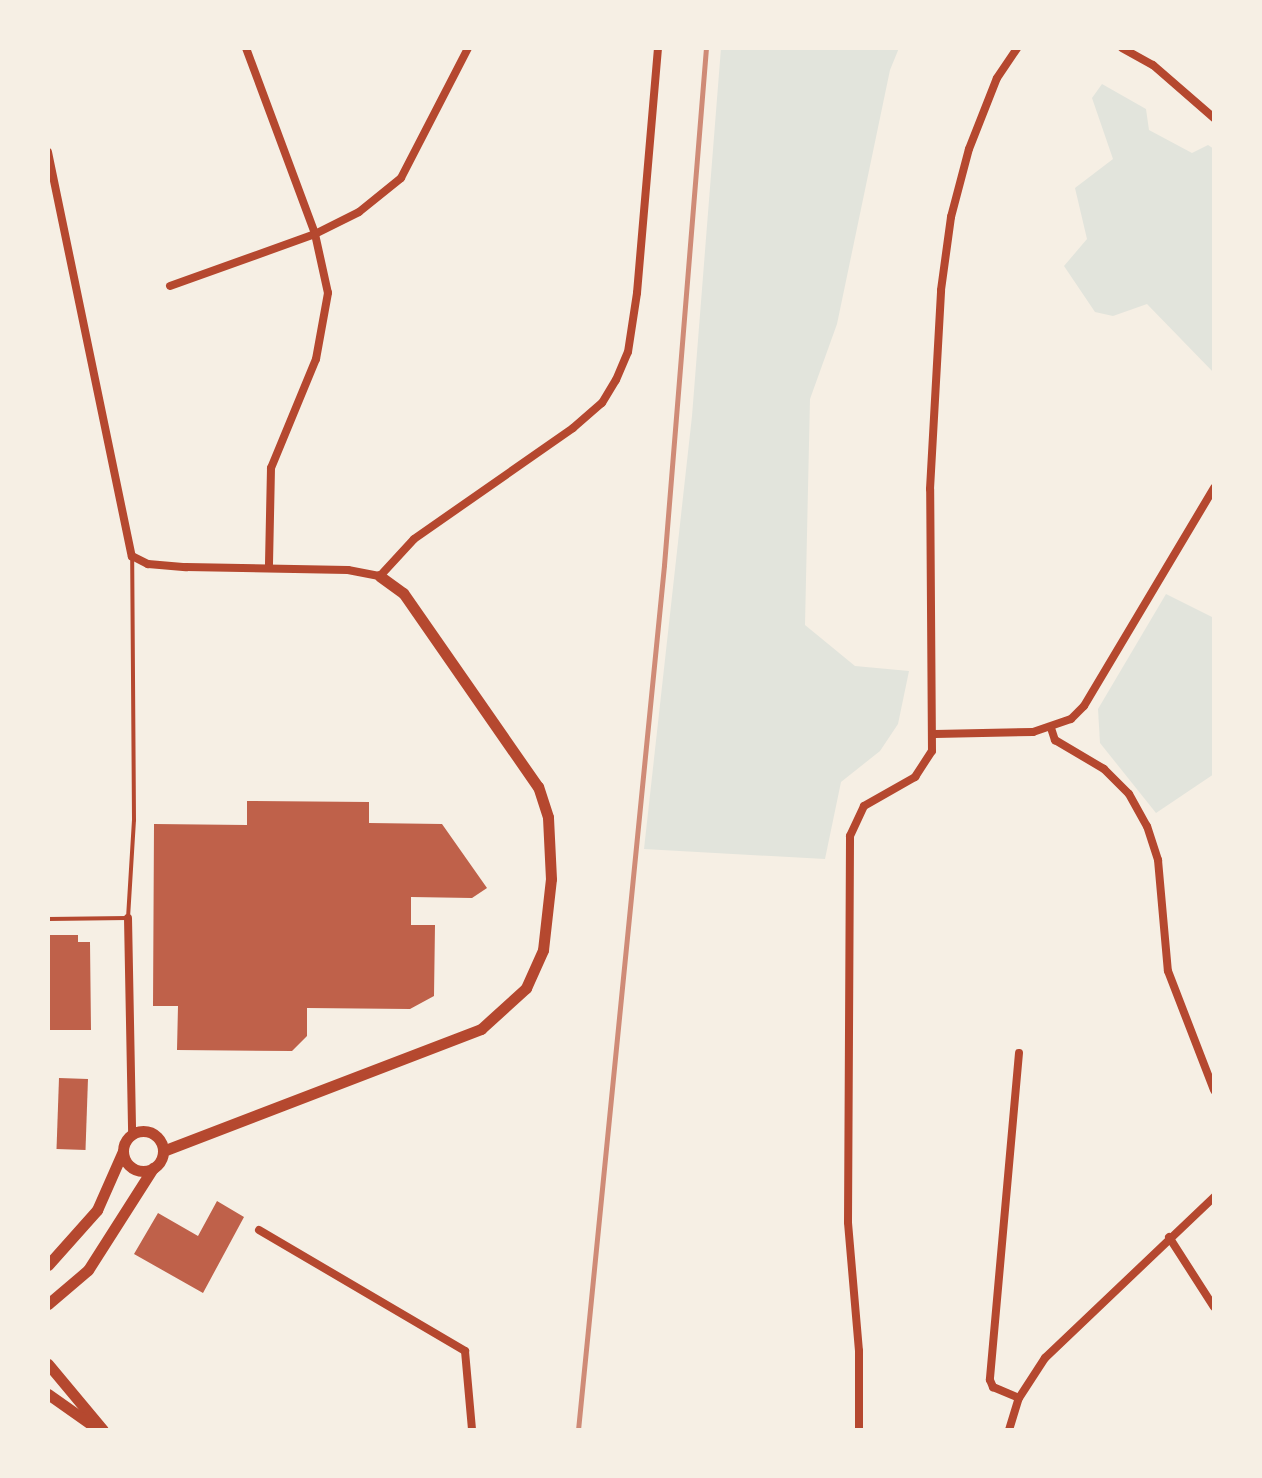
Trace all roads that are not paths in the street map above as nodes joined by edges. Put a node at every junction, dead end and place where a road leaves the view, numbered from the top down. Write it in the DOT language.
graph roads {
  1 [pos="246,48"];
  2 [pos="468,48"];
  3 [pos="658,48"];
  4 [pos="1017,48"];
  5 [pos="1122,48"];
  6 [pos="1214,118"];
  7 [pos="48,152"];
  8 [pos="315,234"];
  9 [pos="170,286"];
  10 [pos="1214,488"];
  11 [pos="132,556"];
  12 [pos="269,566"];
  13 [pos="380,576"];
  14 [pos="1051,728"];
  15 [pos="935,734"];
  16 [pos="128,918"];
  17 [pos="48,919"];
  18 [pos="1019,1053"];
  19 [pos="1214,1090"];
  20 [pos="132,1135"];
  21 [pos="123,1151"];
  22 [pos="163,1151"];
  23 [pos="153,1168"];
  24 [pos="1214,1197"];
  25 [pos="259,1230"];
  26 [pos="1169,1237"];
  27 [pos="48,1265"];
  28 [pos="48,1304"];
  29 [pos="1214,1307"];
  30 [pos="48,1364"];
  31 [pos="48,1394"];
  32 [pos="1019,1398"];
  33 [pos="101,1430"];
  34 [pos="472,1430"];
  35 [pos="859,1430"];
  36 [pos="1009,1430"];
  1 -- 8 [label="street"];
  2 -- 8 [label="street"];
  3 -- 13 [label="street"];
  4 -- 15 [label="street"];
  5 -- 6 [label="street"];
  7 -- 11 [label="street"];
  8 -- 9 [label="street"];
  8 -- 12 [label="street"];
  10 -- 14 [label="street"];
  11 -- 12 [label="street"];
  11 -- 16 [label="lane"];
  12 -- 13 [label="street"];
  13 -- 22 [label="street"];
  14 -- 15 [label="street"];
  14 -- 19 [label="street"];
  15 -- 35 [label="street"];
  16 -- 17 [label="lane"];
  16 -- 20 [label="street"];
  18 -- 32 [label="street"];
  20 -- 21 [label="street"];
  20 -- 22 [label="street"];
  21 -- 23 [label="street"];
  21 -- 27 [label="street"];
  22 -- 23 [label="street"];
  23 -- 28 [label="street"];
  24 -- 26 [label="street"];
  25 -- 34 [label="street"];
  26 -- 29 [label="street"];
  26 -- 32 [label="street"];
  30 -- 33 [label="street"];
  31 -- 33 [label="street"];
  32 -- 36 [label="street"];
}
